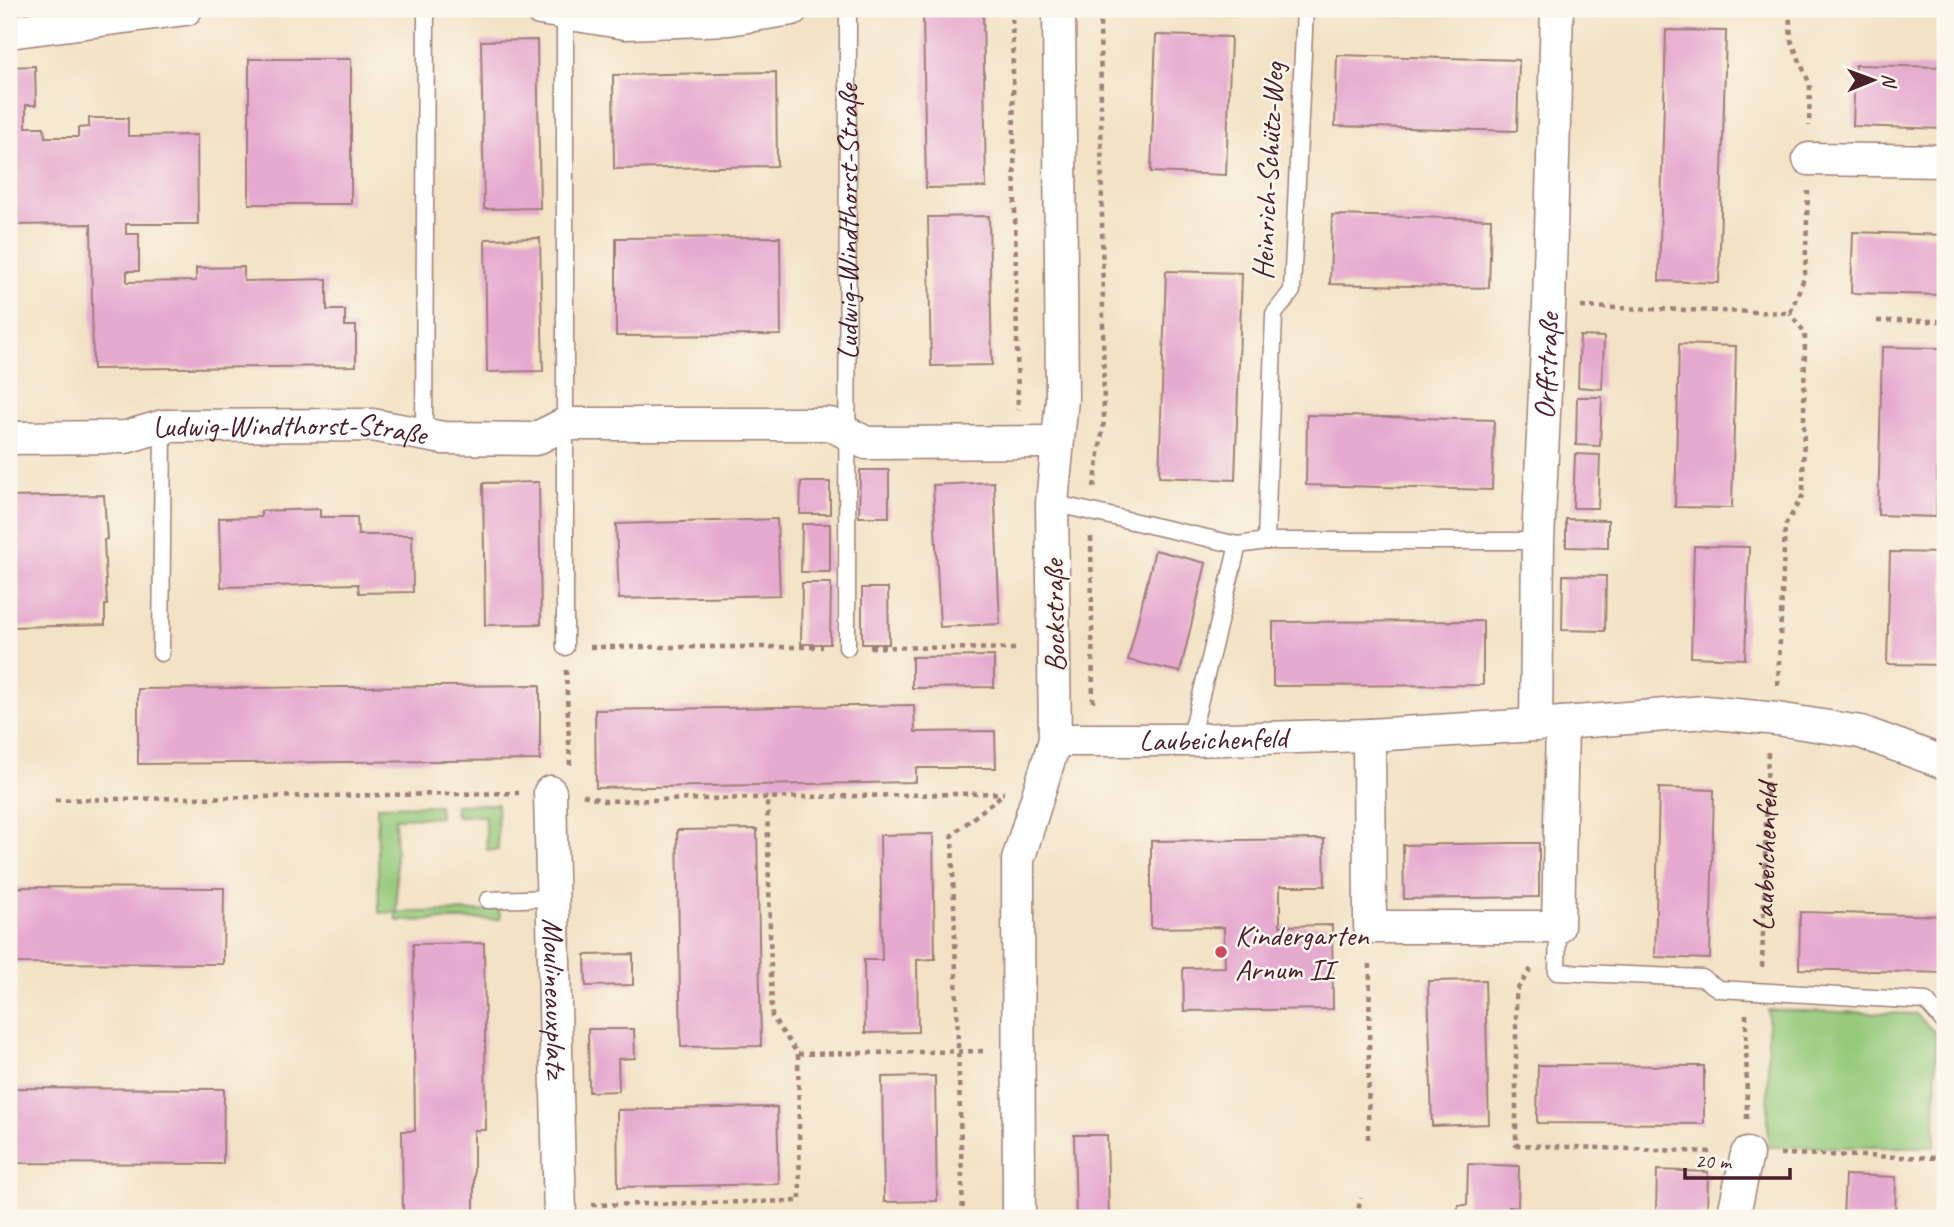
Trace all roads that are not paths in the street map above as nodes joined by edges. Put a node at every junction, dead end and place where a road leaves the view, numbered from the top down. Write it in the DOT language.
graph roads {
  1 [pos="186,9"];
  2 [pos="426,9"];
  3 [pos="792,9"];
  4 [pos="848,9"];
  5 [pos="1059,9"];
  6 [pos="1305,9"];
  7 [pos="1557,9"];
  8 [pos="552,11"];
  9 [pos="9,32"];
  10 [pos="1809,159"];
  11 [pos="1945,161"];
  12 [pos="565,424"];
  13 [pos="163,426"];
  14 [pos="848,434"];
  15 [pos="424,436"];
  16 [pos="9,438"];
  17 [pos="1057,442"];
  18 [pos="1052,503"];
  19 [pos="1266,541"];
  20 [pos="1538,541"];
  21 [pos="1238,545"];
  22 [pos="565,647"];
  23 [pos="847,647"];
  24 [pos="161,653"];
  25 [pos="1549,724"];
  26 [pos="1369,735"];
  27 [pos="1055,740"];
  28 [pos="1190,740"];
  29 [pos="1945,763"];
  30 [pos="560,784"];
  31 [pos="553,898"];
  32 [pos="488,900"];
  33 [pos="1558,927"];
  34 [pos="1945,1023"];
  35 [pos="1747,1154"];
  36 [pos="560,1212"];
  37 [pos="1019,1218"];
  38 [pos="1733,1218"];
  1 -- 9 [label="street"];
  2 -- 15 [label="lane"];
  3 -- 8 [label="street"];
  4 -- 14 [label="lane, Ludwig-Windthorst-Straße"];
  5 -- 17 [label="street, Bockstraße"];
  6 -- 19 [label="lane, Heinrich-Schütz-Weg"];
  7 -- 20 [label="street, Orffstraße"];
  8 -- 12 [label="lane"];
  10 -- 11 [label="street"];
  12 -- 14 [label="street, Ludwig-Windthorst-Straße"];
  12 -- 15 [label="street, Ludwig-Windthorst-Straße"];
  12 -- 22 [label="lane"];
  13 -- 15 [label="street, Ludwig-Windthorst-Straße"];
  13 -- 16 [label="street, Ludwig-Windthorst-Straße"];
  13 -- 24 [label="lane"];
  14 -- 17 [label="street, Ludwig-Windthorst-Straße"];
  14 -- 23 [label="lane, Ludwig-Windthorst-Straße"];
  17 -- 18 [label="street, Bockstraße"];
  18 -- 21 [label="lane"];
  18 -- 27 [label="street, Bockstraße"];
  19 -- 20 [label="lane"];
  19 -- 21 [label="lane"];
  20 -- 25 [label="street, Orffstraße"];
  21 -- 28 [label="lane"];
  25 -- 26 [label="street, Laubeichenfeld"];
  25 -- 29 [label="street, Laubeichenfeld"];
  25 -- 33 [label="street"];
  26 -- 28 [label="street, Laubeichenfeld"];
  26 -- 33 [label="street"];
  27 -- 28 [label="street, Laubeichenfeld"];
  27 -- 37 [label="street, Bockstraße"];
  30 -- 31 [label="street, Moulineauxplatz"];
  31 -- 32 [label="lane"];
  31 -- 36 [label="street, Moulineauxplatz"];
  33 -- 34 [label="lane"];
  35 -- 38 [label="street"];
}
